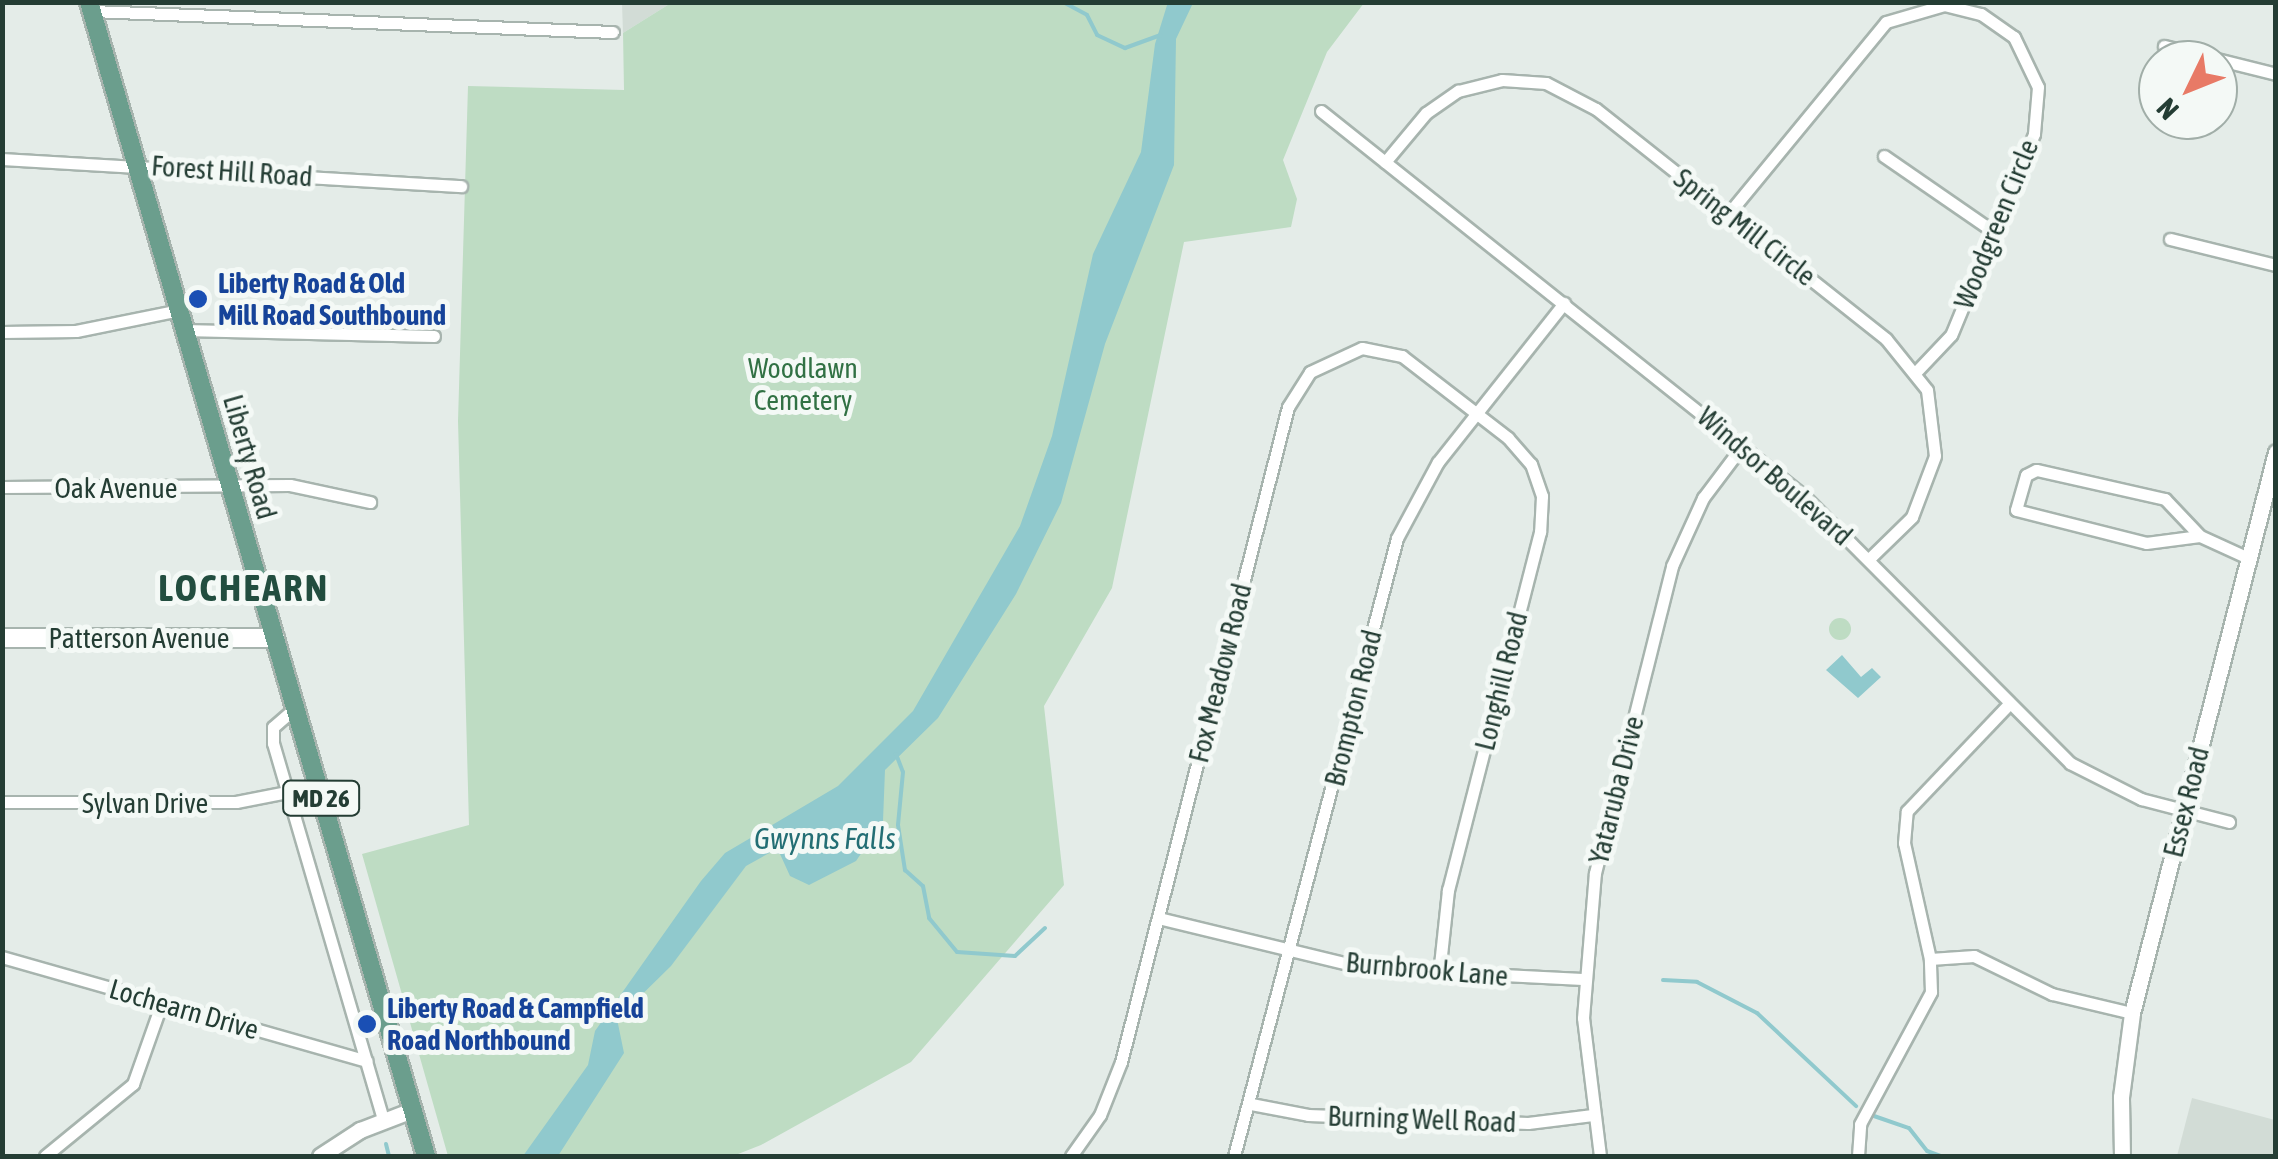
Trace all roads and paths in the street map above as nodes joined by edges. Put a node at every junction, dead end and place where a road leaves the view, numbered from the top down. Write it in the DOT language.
graph roads {
  1 [pos="90,7"];
  2 [pos="612,32"];
  3 [pos="2238,64"];
  4 [pos="2276,74"];
  5 [pos="1321,112"];
  6 [pos="1884,156"];
  7 [pos="2,159"];
  8 [pos="1385,162"];
  9 [pos="137,165"];
  10 [pos="461,186"];
  11 [pos="1729,214"];
  12 [pos="1994,232"];
  13 [pos="2170,239"];
  14 [pos="2276,266"];
  15 [pos="1564,303"];
  16 [pos="179,310"];
  17 [pos="184,330"];
  18 [pos="2,332"];
  19 [pos="434,336"];
  20 [pos="1918,371"];
  21 [pos="1476,414"];
  22 [pos="1743,446"];
  23 [pos="2276,452"];
  24 [pos="230,486"];
  25 [pos="2,487"];
  26 [pos="370,502"];
  27 [pos="2200,536"];
  28 [pos="2248,558"];
  29 [pos="1869,559"];
  30 [pos="2,638"];
  31 [pos="275,638"];
  32 [pos="2009,704"];
  33 [pos="295,708"];
  34 [pos="287,792"];
  35 [pos="2,802"];
  36 [pos="2184,810"];
  37 [pos="2230,822"];
  38 [pos="1158,918"];
  39 [pos="1292,952"];
  40 [pos="2,957"];
  41 [pos="1930,959"];
  42 [pos="1439,974"];
  43 [pos="1582,979"];
  44 [pos="162,1002"];
  45 [pos="2132,1013"];
  46 [pos="366,1060"];
  47 [pos="1252,1104"];
  48 [pos="412,1110"];
  49 [pos="1593,1115"];
  50 [pos="382,1119"];
  51 [pos="45,1156"];
  52 [pos="320,1156"];
  53 [pos="426,1156"];
  54 [pos="1072,1156"];
  55 [pos="1234,1156"];
  56 [pos="1600,1156"];
  57 [pos="1858,1156"];
  58 [pos="2122,1156"];
  1 -- 2 [label="street"];
  1 -- 9 [label="main road, Liberty Road / MD 26"];
  3 -- 4 [label="street"];
  5 -- 8 [label="street, Windsor Boulevard"];
  6 -- 12 [label="street"];
  7 -- 9 [label="street, Forest Hill Road"];
  8 -- 11 [label="street, Spring Mill Circle"];
  8 -- 15 [label="street, Windsor Boulevard"];
  9 -- 10 [label="street, Forest Hill Road"];
  9 -- 16 [label="main road, Liberty Road / MD 26"];
  11 -- 12 [label="street, Woodgreen Circle"];
  11 -- 20 [label="street, Spring Mill Circle"];
  12 -- 20 [label="street, Woodgreen Circle"];
  13 -- 14 [label="street"];
  15 -- 21 [label="street, Brompton Road"];
  15 -- 22 [label="street, Windsor Boulevard"];
  16 -- 17 [label="main road, Liberty Road / MD 26"];
  16 -- 18 [label="street"];
  17 -- 19 [label="street"];
  17 -- 24 [label="main road, Liberty Road / MD 26"];
  20 -- 29 [label="street"];
  21 -- 38 [label="street, Fox Meadow Road"];
  21 -- 39 [label="street, Brompton Road"];
  21 -- 42 [label="street, Longhill Road"];
  22 -- 29 [label="street, Windsor Boulevard"];
  22 -- 43 [label="street, Yataruba Drive"];
  23 -- 28 [label="street, Essex Road"];
  24 -- 25 [label="street, Oak Avenue"];
  24 -- 26 [label="street, Oak Avenue"];
  24 -- 31 [label="main road, Liberty Road / MD 26"];
  27 -- 27 [label="street"];
  27 -- 28 [label="street"];
  28 -- 36 [label="street, Essex Road"];
  29 -- 32 [label="street, Windsor Boulevard"];
  30 -- 31 [label="main road, Patterson Avenue"];
  31 -- 33 [label="main road, Liberty Road / MD 26"];
  32 -- 36 [label="street, Windsor Boulevard"];
  32 -- 41 [label="street"];
  33 -- 34 [label="street"];
  33 -- 48 [label="main road, Liberty Road / MD 26"];
  34 -- 35 [label="street, Sylvan Drive"];
  34 -- 46 [label="street"];
  36 -- 37 [label="street, Windsor Boulevard"];
  36 -- 45 [label="street, Essex Road"];
  38 -- 39 [label="street, Burnbrook Lane"];
  38 -- 54 [label="street, Fox Meadow Road"];
  39 -- 42 [label="street, Burnbrook Lane"];
  39 -- 47 [label="street, Brompton Road"];
  40 -- 44 [label="street, Lochearn Drive"];
  41 -- 45 [label="street"];
  41 -- 57 [label="street"];
  42 -- 43 [label="street, Burnbrook Lane"];
  43 -- 49 [label="street, Yataruba Drive"];
  44 -- 46 [label="street, Lochearn Drive"];
  44 -- 51 [label="street"];
  45 -- 58 [label="street, Essex Road"];
  46 -- 50 [label="street"];
  47 -- 49 [label="street, Burning Well Road"];
  47 -- 55 [label="street, Brompton Road"];
  48 -- 50 [label="street"];
  48 -- 53 [label="main road, Liberty Road / MD 26"];
  49 -- 56 [label="street, Yataruba Drive"];
  50 -- 52 [label="street"];
}
